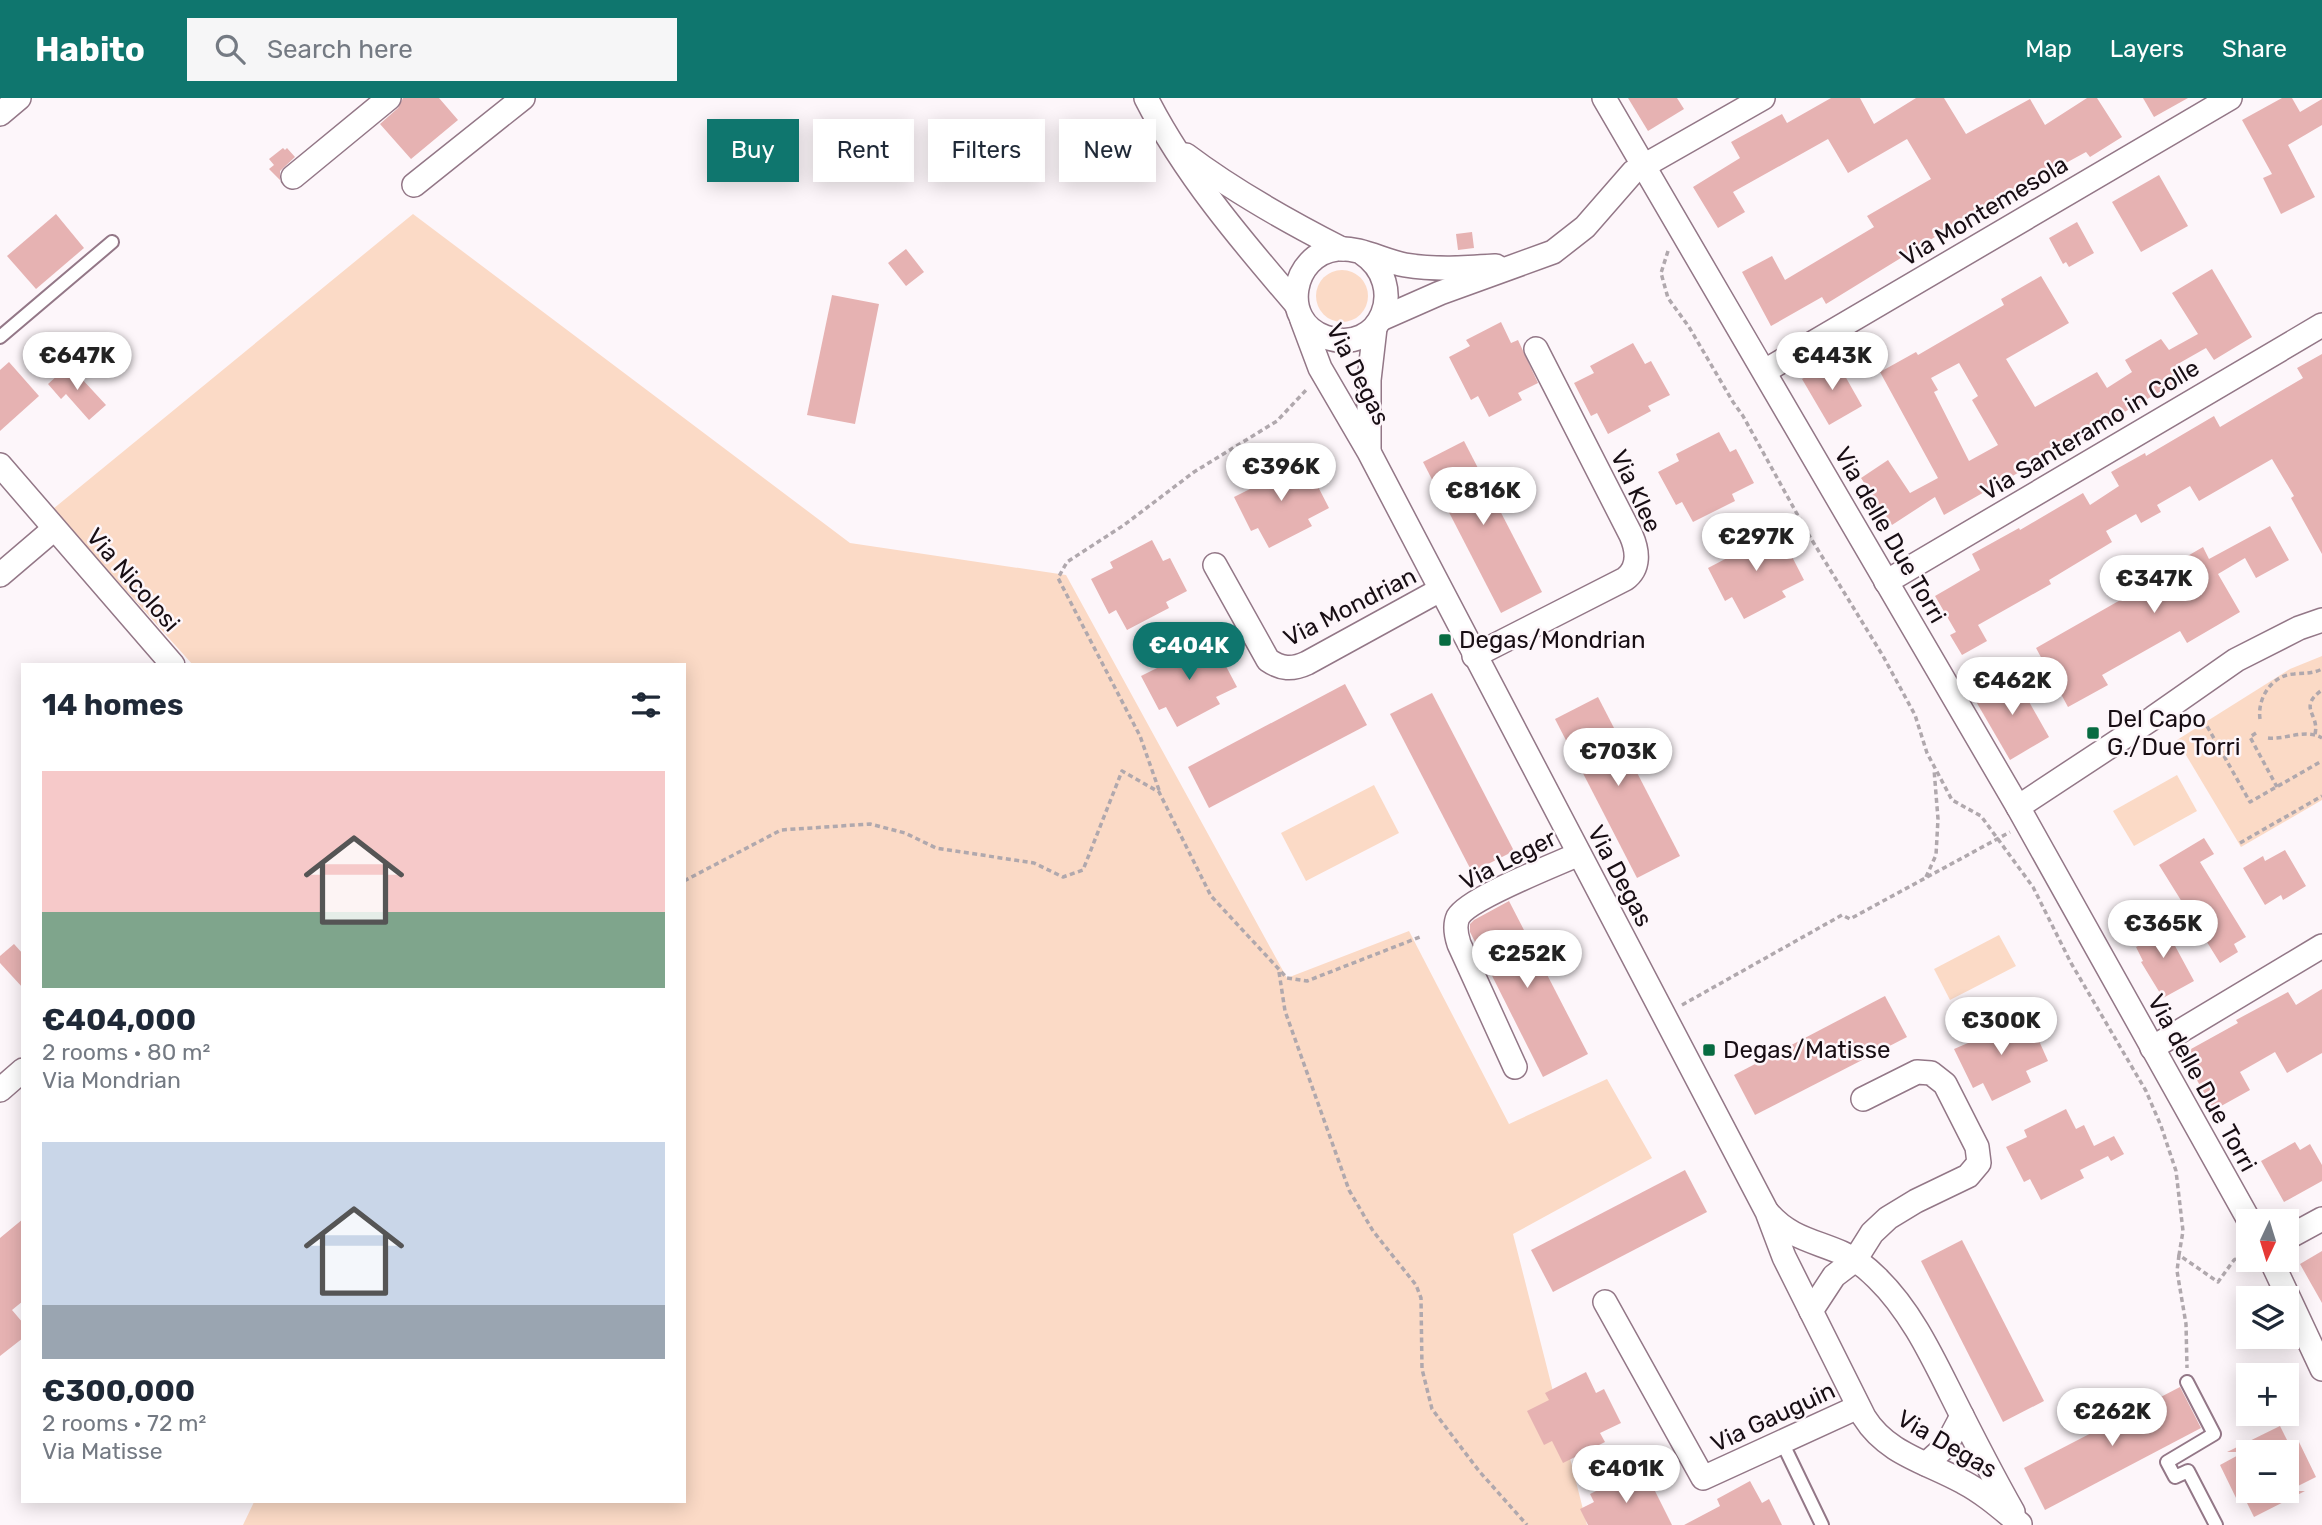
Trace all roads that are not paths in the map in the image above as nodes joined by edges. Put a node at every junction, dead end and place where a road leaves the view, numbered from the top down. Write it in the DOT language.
graph roads {
  1 [pos="19,98"];
  2 [pos="389,98"];
  3 [pos="523,98"];
  4 [pos="1146,98"];
  5 [pos="1604,98"];
  6 [pos="1763,98"];
  7 [pos="2230,98"];
  8 [pos="0,114"];
  9 [pos="1170,142"];
  10 [pos="1643,164"];
  11 [pos="293,177"];
  12 [pos="414,185"];
  13 [pos="112,242"];
  14 [pos="1352,251"];
  15 [pos="1508,268"];
  16 [pos="1299,312"];
  17 [pos="1378,324"];
  18 [pos="2322,325"];
  19 [pos="0,337"];
  20 [pos="1536,349"];
  21 [pos="1765,371"];
  22 [pos="1369,452"];
  23 [pos="0,465"];
  24 [pos="54,530"];
  25 [pos="1214,565"];
  26 [pos="0,575"];
  27 [pos="1886,582"];
  28 [pos="1440,590"];
  29 [pos="2322,620"];
  30 [pos="1474,656"];
  31 [pos="171,663"];
  32 [pos="2022,815"];
  33 [pos="1578,854"];
  34 [pos="2322,946"];
  35 [pos="2152,1048"];
  36 [pos="1515,1066"];
  37 [pos="21,1072"];
  38 [pos="0,1090"];
  39 [pos="1863,1099"];
  40 [pos="2243,1209"];
  41 [pos="1767,1212"];
  42 [pos="2322,1219"];
  43 [pos="2300,1231"];
  44 [pos="1855,1260"];
  45 [pos="2276,1272"];
  46 [pos="1605,1302"];
  47 [pos="1811,1311"];
  48 [pos="2322,1369"];
  49 [pos="2187,1382"];
  50 [pos="1858,1407"];
  51 [pos="1962,1416"];
  52 [pos="1782,1442"];
  53 [pos="1926,1464"];
  54 [pos="2021,1524"];
  55 [pos="1822,1525"];
  56 [pos="2216,1525"];
  1 -- 8 [label="street"];
  2 -- 11 [label="street"];
  3 -- 12 [label="street"];
  4 -- 9 [label="street"];
  5 -- 10 [label="street, Via delle Due Torri"];
  6 -- 10 [label="street"];
  7 -- 21 [label="street, Via Montemesola"];
  9 -- 14 [label="street"];
  9 -- 16 [label="street"];
  10 -- 15 [label="street"];
  10 -- 21 [label="street, Via delle Due Torri"];
  13 -- 19 [label="lane"];
  14 -- 15 [label="street"];
  14 -- 16 [label="street"];
  14 -- 17 [label="street"];
  15 -- 17 [label="street"];
  16 -- 17 [label="street"];
  16 -- 22 [label="street, Via Degas"];
  17 -- 22 [label="street, Via Degas"];
  18 -- 27 [label="street, Via Santeramo in Colle"];
  20 -- 30 [label="street, Via Klee"];
  21 -- 27 [label="street, Via delle Due Torri"];
  22 -- 28 [label="street, Via Degas"];
  23 -- 24 [label="street, Via Nicolosi"];
  24 -- 26 [label="street, Via Nicolosi"];
  24 -- 31 [label="street, Via Nicolosi"];
  25 -- 28 [label="street, Via Mondrian"];
  27 -- 32 [label="street, Via delle Due Torri"];
  28 -- 30 [label="street, Via Degas"];
  29 -- 32 [label="street"];
  30 -- 33 [label="street, Via Degas"];
  32 -- 35 [label="street, Via delle Due Torri"];
  33 -- 36 [label="street, Via Leger"];
  33 -- 41 [label="street, Via Degas"];
  34 -- 35 [label="street"];
  35 -- 40 [label="street, Via delle Due Torri"];
  37 -- 38 [label="street"];
  39 -- 44 [label="street"];
  41 -- 44 [label="street, Via Degas"];
  41 -- 47 [label="street, Via Degas"];
  42 -- 43 [label="street"];
  44 -- 47 [label="street"];
  44 -- 51 [label="street, Via Degas"];
  45 -- 48 [label="street"];
  46 -- 52 [label="street, Via Gauguin"];
  47 -- 50 [label="street, Via Degas"];
  49 -- 56 [label="lane"];
  50 -- 52 [label="street, Via Gauguin"];
  50 -- 53 [label="street, Via Degas"];
  51 -- 53 [label="street"];
  51 -- 54 [label="street, Via Degas"];
  52 -- 55 [label="lane"];
  53 -- 54 [label="street, Via Degas"];
}
